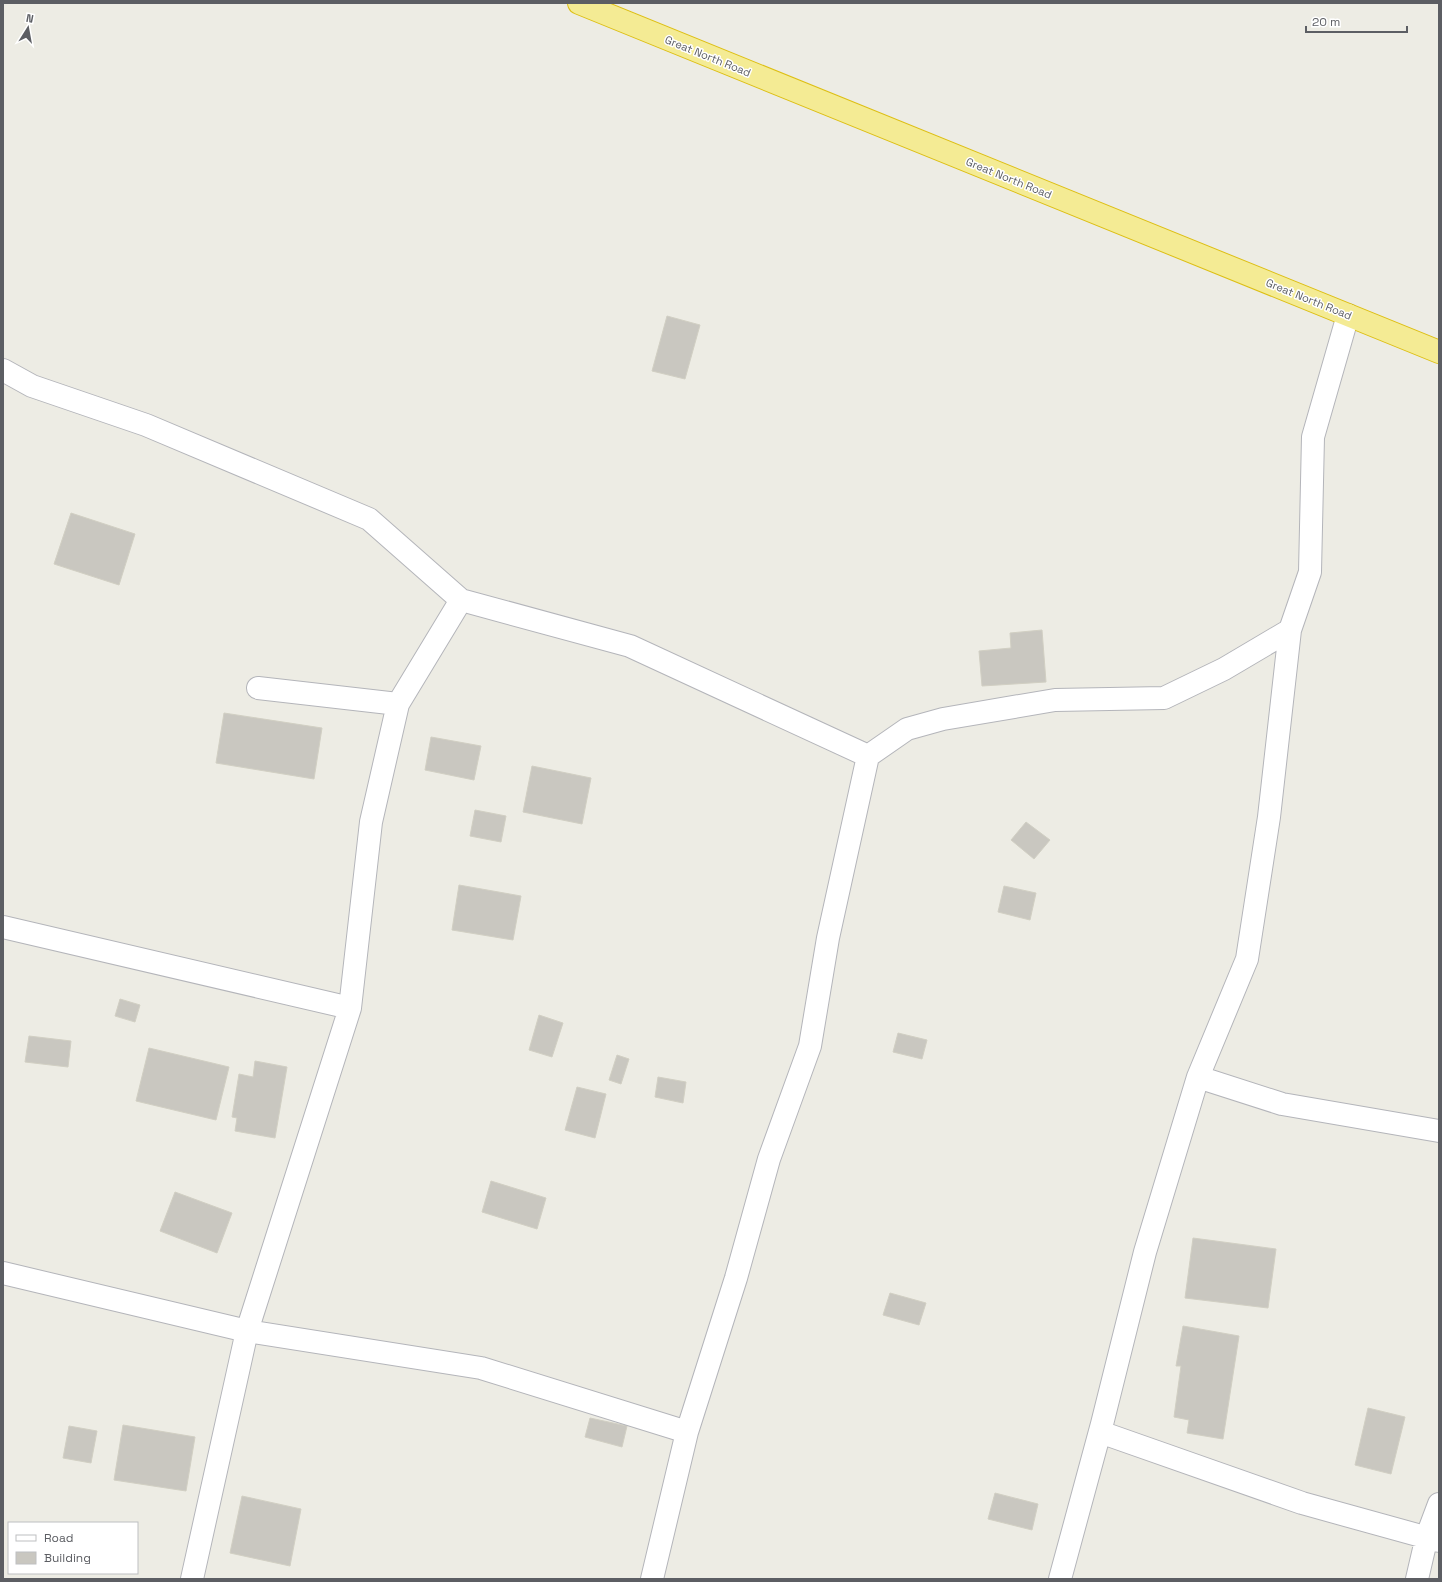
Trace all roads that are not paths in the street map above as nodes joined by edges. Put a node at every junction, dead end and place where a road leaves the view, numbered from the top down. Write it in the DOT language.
graph roads {
  1 [pos="579,3"];
  2 [pos="1348,315"];
  3 [pos="1439,352"];
  4 [pos="3,370"];
  5 [pos="461,600"];
  6 [pos="1290,630"];
  7 [pos="258,688"];
  8 [pos="398,704"];
  9 [pos="868,756"];
  10 [pos="3,927"];
  11 [pos="350,1008"];
  12 [pos="1198,1077"];
  13 [pos="1439,1131"];
  14 [pos="3,1273"];
  15 [pos="246,1331"];
  16 [pos="687,1432"];
  17 [pos="1100,1432"];
  18 [pos="1439,1504"];
  19 [pos="1433,1538"];
  20 [pos="192,1579"];
  21 [pos="652,1579"];
  22 [pos="1060,1579"];
  23 [pos="1417,1579"];
  1 -- 2 [label="highway, Great North Road"];
  2 -- 3 [label="highway, Great North Road"];
  2 -- 6 [label="street"];
  4 -- 5 [label="street"];
  5 -- 8 [label="street"];
  5 -- 9 [label="street"];
  6 -- 9 [label="street"];
  6 -- 12 [label="street"];
  7 -- 8 [label="street"];
  8 -- 11 [label="street"];
  9 -- 16 [label="street"];
  10 -- 11 [label="street"];
  11 -- 15 [label="street"];
  12 -- 13 [label="street"];
  12 -- 17 [label="street"];
  14 -- 15 [label="street"];
  15 -- 16 [label="street"];
  15 -- 20 [label="street"];
  16 -- 21 [label="street"];
  17 -- 19 [label="street"];
  17 -- 22 [label="street"];
  18 -- 19 [label="street"];
  19 -- 23 [label="street"];
}
